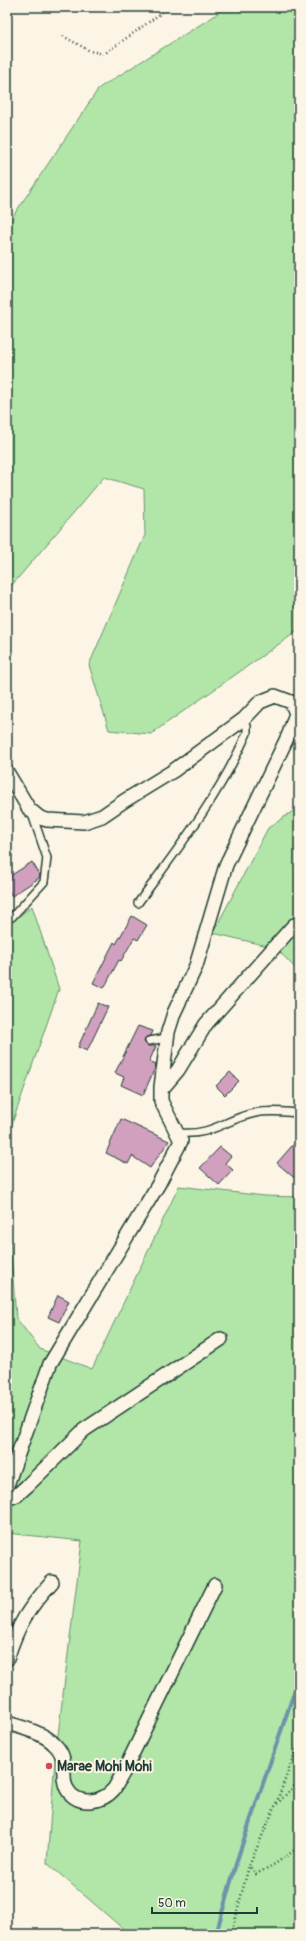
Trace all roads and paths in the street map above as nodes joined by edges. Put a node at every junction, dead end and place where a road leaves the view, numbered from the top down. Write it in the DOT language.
graph roads {
  1 [pos="170,7"];
  2 [pos="63,36"];
  3 [pos="244,719"];
  4 [pos="7,772"];
  5 [pos="31,810"];
  6 [pos="138,903"];
  7 [pos="12,917"];
  8 [pos="299,924"];
  9 [pos="167,1038"];
  10 [pos="149,1042"];
  11 [pos="161,1090"];
  12 [pos="299,1113"];
  13 [pos="178,1133"];
  14 [pos="221,1339"];
  15 [pos="7,1485"];
  16 [pos="7,1495"];
  17 [pos="52,1582"];
  18 [pos="215,1585"];
  19 [pos="7,1659"];
  20 [pos="7,1723"];
  21 [pos="299,1742"];
  22 [pos="299,1781"];
  23 [pos="276,1804"];
  24 [pos="299,1847"];
  25 [pos="249,1866"];
  26 [pos="231,1934"];
  1 -- 2 [label="path"];
  3 -- 5 [label="street"];
  3 -- 6 [label="lane"];
  3 -- 9 [label="street"];
  4 -- 5 [label="street"];
  5 -- 7 [label="lane"];
  8 -- 11 [label="street"];
  9 -- 10 [label="lane"];
  9 -- 11 [label="street"];
  11 -- 13 [label="street"];
  12 -- 13 [label="lane"];
  13 -- 15 [label="street"];
  14 -- 16 [label="street"];
  17 -- 19 [label="street"];
  18 -- 20 [label="street"];
  21 -- 23 [label="path"];
  22 -- 23 [label="path"];
  23 -- 25 [label="path"];
  24 -- 25 [label="path"];
  25 -- 26 [label="path"];
}
